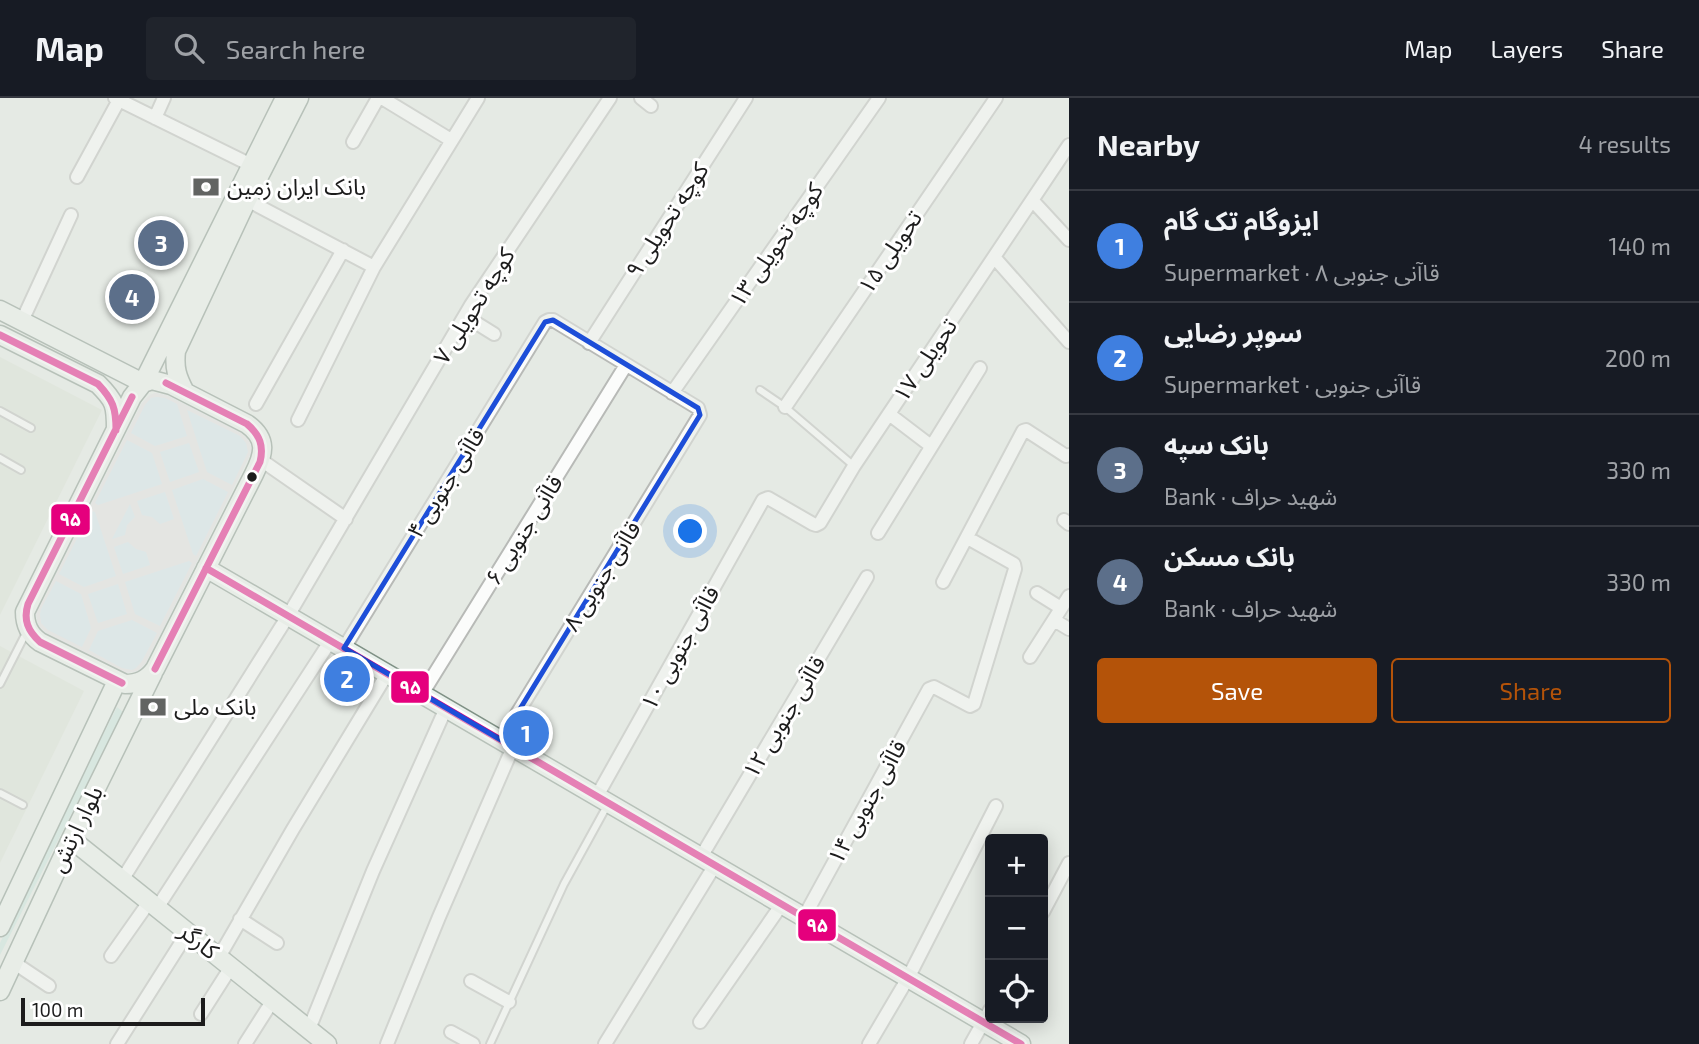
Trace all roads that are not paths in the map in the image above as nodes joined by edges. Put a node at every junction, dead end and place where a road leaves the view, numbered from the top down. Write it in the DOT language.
graph roads {
  1 [pos="164,98"];
  2 [pos="285,98"];
  3 [pos="299,98"];
  4 [pos="380,98"];
  5 [pos="478,98"];
  6 [pos="610,98"];
  7 [pos="746,98"];
  8 [pos="879,98"];
  9 [pos="996,98"];
  10 [pos="117,99"];
  11 [pos="155,118"];
  12 [pos="452,140"];
  13 [pos="353,142"];
  14 [pos="1069,146"];
  15 [pos="251,164"];
  16 [pos="77,177"];
  17 [pos="247,200"];
  18 [pos="1032,200"];
  19 [pos="71,215"];
  20 [pos="1069,240"];
  21 [pos="343,250"];
  22 [pos="994,257"];
  23 [pos="374,267"];
  24 [pos="191,303"];
  25 [pos="0,310"];
  26 [pos="465,316"];
  27 [pos="22,321"];
  28 [pos="494,334"];
  29 [pos="0,335"];
  30 [pos="1069,342"];
  31 [pos="589,343"];
  32 [pos="107,365"];
  33 [pos="626,365"];
  34 [pos="979,368"];
  35 [pos="144,383"];
  36 [pos="98,384"];
  37 [pos="760,390"];
  38 [pos="185,392"];
  39 [pos="672,393"];
  40 [pos="256,404"];
  41 [pos="785,407"];
  42 [pos="0,411"];
  43 [pos="889,414"];
  44 [pos="298,420"];
  45 [pos="31,428"];
  46 [pos="116,430"];
  47 [pos="930,446"];
  48 [pos="1069,455"];
  49 [pos="0,458"];
  50 [pos="261,460"];
  51 [pos="854,466"];
  52 [pos="21,470"];
  53 [pos="763,500"];
  54 [pos="346,519"];
  55 [pos="878,533"];
  56 [pos="973,541"];
  57 [pos="206,568"];
  58 [pos="867,577"];
  59 [pos="943,582"];
  60 [pos="1037,593"];
  61 [pos="1069,596"];
  62 [pos="1061,608"];
  63 [pos="288,616"];
  64 [pos="1054,620"];
  65 [pos="1069,629"];
  66 [pos="28,630"];
  67 [pos="337,644"];
  68 [pos="1030,657"];
  69 [pos="155,669"];
  70 [pos="387,674"];
  71 [pos="117,681"];
  72 [pos="0,684"];
  73 [pos="422,694"];
  74 [pos="446,708"];
  75 [pos="507,743"];
  76 [pos="0,793"];
  77 [pos="603,800"];
  78 [pos="23,805"];
  79 [pos="996,806"];
  80 [pos="71,839"];
  81 [pos="708,861"];
  82 [pos="1069,863"];
  83 [pos="122,880"];
  84 [pos="1048,903"];
  85 [pos="782,904"];
  86 [pos="153,905"];
  87 [pos="804,917"];
  88 [pos="240,919"];
  89 [pos="0,926"];
  90 [pos="188,932"];
  91 [pos="277,943"];
  92 [pos="111,956"];
  93 [pos="13,962"];
  94 [pos="225,962"];
  95 [pos="908,978"];
  96 [pos="471,981"];
  97 [pos="49,986"];
  98 [pos="0,991"];
  99 [pos="272,1000"];
  100 [pos="509,1003"];
  101 [pos="201,1014"];
  102 [pos="985,1015"];
  103 [pos="985,1020"];
  104 [pos="700,1023"];
  105 [pos="996,1023"];
  106 [pos="309,1029"];
  107 [pos="452,1032"];
  108 [pos="117,1044"];
  109 [pos="245,1044"];
  110 [pos="327,1044"];
  111 [pos="387,1044"];
  112 [pos="473,1044"];
  113 [pos="490,1044"];
  114 [pos="605,1044"];
  115 [pos="869,1044"];
  116 [pos="971,1044"];
  117 [pos="1021,1044"];
  1 -- 11 [label="street"];
  2 -- 15 [label="main road"];
  3 -- 17 [label="main road"];
  4 -- 12 [label="street"];
  4 -- 13 [label="street"];
  5 -- 12 [label="street"];
  6 -- 26 [label="street, کوچه تحویلی ۷"];
  7 -- 31 [label="street, کوچه تحویلی ۹"];
  8 -- 39 [label="street, کوچه تحویلی ۱۳"];
  9 -- 41 [label="street, تحویلی ۱۵"];
  10 -- 11 [label="street"];
  10 -- 16 [label="street"];
  11 -- 15 [label="street"];
  12 -- 23 [label="street"];
  14 -- 18 [label="street, تحویلی ۱۷"];
  15 -- 24 [label="main road"];
  17 -- 21 [label="street"];
  17 -- 24 [label="main road"];
  18 -- 20 [label="street"];
  18 -- 22 [label="street, تحویلی ۱۷"];
  19 -- 27 [label="street"];
  21 -- 23 [label="street"];
  21 -- 40 [label="street"];
  22 -- 30 [label="street"];
  22 -- 43 [label="street, تحویلی ۱۷"];
  23 -- 44 [label="street"];
  24 -- 35 [label="main road"];
  24 -- 38 [label="main road"];
  25 -- 27 [label="main road"];
  26 -- 28 [label="street"];
  26 -- 54 [label="street, کوچه تحویلی ۷"];
  27 -- 32 [label="main road"];
  29 -- 36 [label="main road"];
  31 -- 33 [label="street"];
  31 -- 67 [label="street, قاآنی جنوبی ۴"];
  32 -- 35 [label="main road"];
  32 -- 36 [label="main road"];
  33 -- 39 [label="street"];
  33 -- 73 [label="street, قاآنی جنوبی ۶"];
  34 -- 47 [label="street"];
  35 -- 38 [label="main road"];
  35 -- 46 [label="main road"];
  36 -- 46 [label="main road"];
  37 -- 41 [label="lane"];
  38 -- 50 [label="main road"];
  39 -- 75 [label="street, قاآنی جنوبی ۸"];
  41 -- 51 [label="lane"];
  42 -- 45 [label="lane"];
  43 -- 47 [label="street"];
  43 -- 51 [label="street, تحویلی ۱۷"];
  46 -- 66 [label="main road"];
  47 -- 55 [label="street"];
  48 -- 59 [label="street"];
  49 -- 52 [label="lane"];
  50 -- 54 [label="street"];
  50 -- 57 [label="main road, بلوار ارتش"];
  51 -- 53 [label="street, تحویلی ۱۷"];
  53 -- 77 [label="street, قاآنی جنوبی ۱۰"];
  54 -- 63 [label="street, کوچه تحویلی ۷"];
  56 -- 87 [label="street, قاآنی جنوبی ۱۴"];
  57 -- 63 [label="main road"];
  57 -- 69 [label="main road, بلوار ارتش"];
  58 -- 81 [label="street, قاآنی جنوبی ۱۲"];
  60 -- 62 [label="street"];
  61 -- 62 [label="street"];
  62 -- 64 [label="street"];
  63 -- 67 [label="main road"];
  63 -- 83 [label="street, کوچه تحویلی ۷"];
  64 -- 65 [label="street"];
  64 -- 68 [label="street"];
  66 -- 71 [label="main road"];
  66 -- 72 [label="lane"];
  67 -- 70 [label="main road"];
  67 -- 86 [label="street, قاآنی جنوبی ۴"];
  69 -- 71 [label="main road"];
  69 -- 80 [label="main road, بلوار ارتش"];
  70 -- 73 [label="main road"];
  70 -- 88 [label="street"];
  71 -- 89 [label="main road"];
  73 -- 74 [label="main road"];
  74 -- 75 [label="main road"];
  74 -- 106 [label="street"];
  75 -- 77 [label="main road"];
  75 -- 111 [label="street, قاآنی جنوبی ۸"];
  76 -- 78 [label="lane"];
  77 -- 81 [label="main road"];
  77 -- 100 [label="lane"];
  79 -- 95 [label="street"];
  80 -- 83 [label="main road, کارگر"];
  80 -- 93 [label="main road, بلوار ارتش"];
  81 -- 85 [label="main road"];
  81 -- 114 [label="street, قاآنی جنوبی ۱۲"];
  82 -- 84 [label="street"];
  83 -- 86 [label="main road, کارگر"];
  85 -- 87 [label="main road"];
  85 -- 104 [label="street"];
  86 -- 90 [label="main road, کارگر"];
  86 -- 92 [label="street, قاآنی جنوبی ۴"];
  87 -- 95 [label="main road"];
  88 -- 91 [label="street"];
  88 -- 94 [label="street"];
  90 -- 94 [label="main road, کارگر"];
  90 -- 108 [label="street"];
  93 -- 97 [label="street"];
  93 -- 98 [label="main road, بلوار ارتش"];
  94 -- 99 [label="main road, کارگر"];
  94 -- 101 [label="street"];
  95 -- 102 [label="main road"];
  95 -- 115 [label="street"];
  96 -- 100 [label="street"];
  99 -- 106 [label="main road, کارگر"];
  99 -- 109 [label="street"];
  100 -- 113 [label="lane"];
  103 -- 116 [label="street"];
  105 -- 117 [label="main road"];
  106 -- 110 [label="main road, کارگر"];
  107 -- 112 [label="street"];
}
